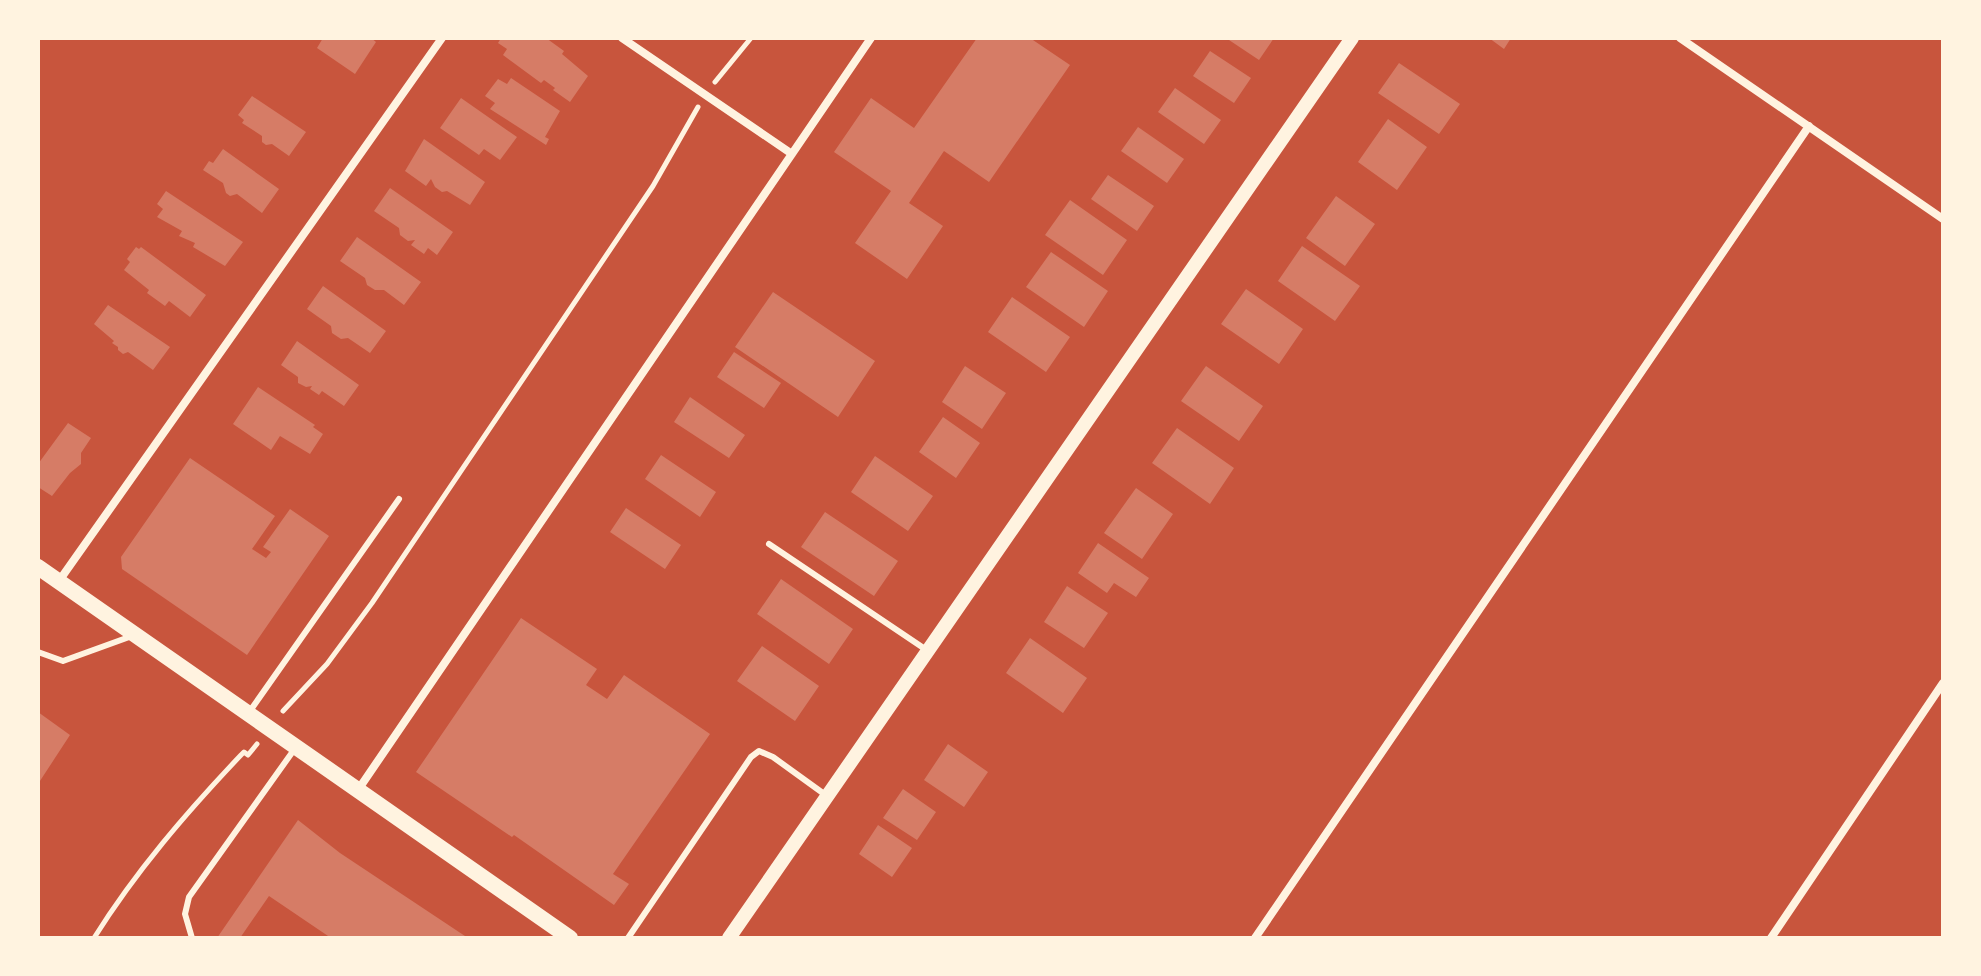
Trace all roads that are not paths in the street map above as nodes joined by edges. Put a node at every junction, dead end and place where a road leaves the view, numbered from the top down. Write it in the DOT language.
graph roads {
  1 [pos="442,38"];
  2 [pos="622,38"];
  3 [pos="871,38"];
  4 [pos="1352,38"];
  5 [pos="1680,38"];
  6 [pos="1809,126"];
  7 [pos="792,154"];
  8 [pos="1943,219"];
  9 [pos="399,499"];
  10 [pos="769,544"];
  11 [pos="38,567"];
  12 [pos="59,581"];
  13 [pos="136,635"];
  14 [pos="928,651"];
  15 [pos="38,652"];
  16 [pos="1943,683"];
  17 [pos="248,714"];
  18 [pos="296,747"];
  19 [pos="358,791"];
  20 [pos="827,796"];
  21 [pos="192,938"];
  22 [pos="570,938"];
  23 [pos="628,938"];
  24 [pos="729,938"];
  25 [pos="1255,938"];
  26 [pos="1771,938"];
  1 -- 12 [label="street"];
  2 -- 7 [label="street"];
  3 -- 7 [label="street"];
  4 -- 14 [label="street"];
  5 -- 6 [label="street"];
  6 -- 8 [label="street"];
  6 -- 25 [label="street"];
  7 -- 19 [label="street"];
  9 -- 17 [label="lane"];
  10 -- 14 [label="lane"];
  11 -- 12 [label="main road"];
  12 -- 13 [label="main road"];
  13 -- 15 [label="lane"];
  13 -- 17 [label="main road"];
  14 -- 20 [label="street"];
  16 -- 26 [label="street"];
  17 -- 18 [label="main road"];
  18 -- 19 [label="main road"];
  18 -- 21 [label="lane"];
  19 -- 22 [label="main road"];
  20 -- 23 [label="lane"];
  20 -- 24 [label="street"];
}
